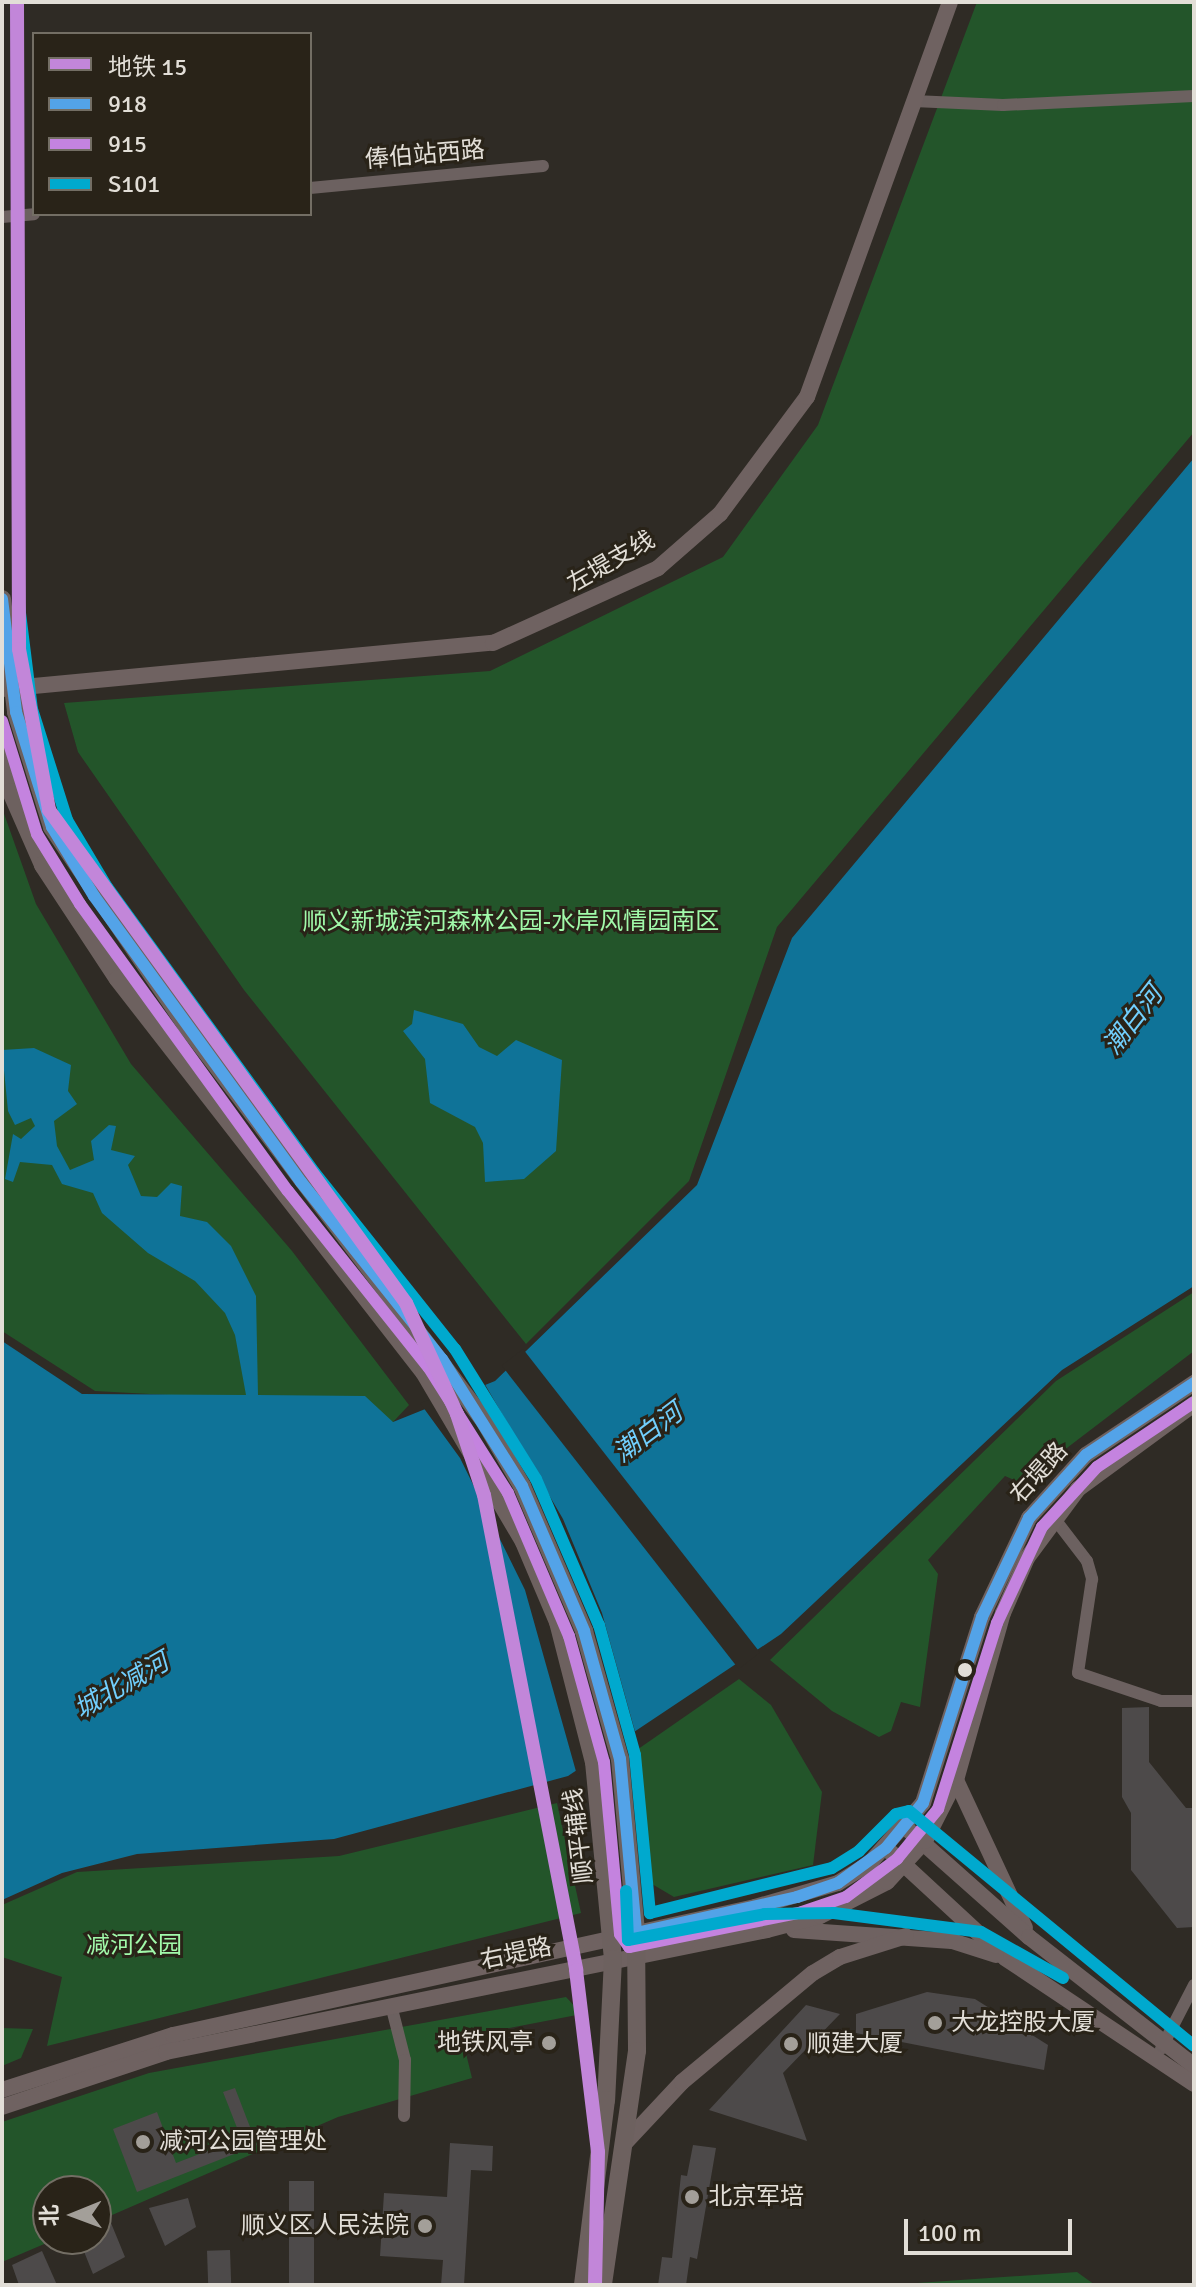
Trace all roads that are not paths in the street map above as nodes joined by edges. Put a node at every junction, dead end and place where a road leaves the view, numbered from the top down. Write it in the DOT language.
graph roads {
  1 [pos="950,2"];
  2 [pos="1194,96"];
  3 [pos="914,101"];
  4 [pos="543,166"];
  5 [pos="312,188"];
  6 [pos="32,214"];
  7 [pos="2,217"];
  8 [pos="2,599"];
  9 [pos="8,688"];
  10 [pos="2,750"];
  11 [pos="1194,1383"];
  12 [pos="1194,1404"];
  13 [pos="1054,1518"];
  14 [pos="1194,1701"];
  15 [pos="956,1780"];
  16 [pos="905,1827"];
  17 [pos="925,1841"];
  18 [pos="886,1848"];
  19 [pos="907,1866"];
  20 [pos="767,1930"];
  21 [pos="636,1933"];
  22 [pos="906,1936"];
  23 [pos="1029,1937"];
  24 [pos="612,1938"];
  25 [pos="637,1956"];
  26 [pos="1005,1958"];
  27 [pos="613,1959"];
  28 [pos="1194,1985"];
  29 [pos="391,2005"];
  30 [pos="1164,2044"];
  31 [pos="1155,2059"];
  32 [pos="1194,2066"];
  33 [pos="1194,2084"];
  34 [pos="2,2090"];
  35 [pos="2,2107"];
  36 [pos="404,2116"];
  37 [pos="624,2144"];
  38 [pos="583,2285"];
  39 [pos="603,2285"];
  1 -- 3 [label="main road, 左堤支线"];
  2 -- 3 [label="street"];
  3 -- 9 [label="main road, 左堤支线"];
  4 -- 5 [label="street, 俸伯站西路"];
  6 -- 7 [label="street"];
  8 -- 9 [label="main road, 顺平辅线"];
  9 -- 21 [label="main road, 顺平辅线"];
  10 -- 24 [label="main road, 顺平辅线"];
  11 -- 16 [label="main road, 右堤路"];
  12 -- 13 [label="main road, 右堤路"];
  13 -- 14 [label="street"];
  13 -- 15 [label="main road, 右堤路"];
  15 -- 17 [label="main road, 右堤路"];
  15 -- 23 [label="main road"];
  16 -- 17 [label="main road"];
  16 -- 18 [label="main road, 右堤路"];
  17 -- 19 [label="main road, 右堤路"];
  17 -- 23 [label="main road"];
  18 -- 19 [label="main road"];
  18 -- 21 [label="main road, 右堤路"];
  19 -- 20 [label="main road, 右堤路"];
  19 -- 26 [label="main road"];
  20 -- 22 [label="main road"];
  20 -- 25 [label="main road, 右堤路"];
  21 -- 24 [label="main road, 右堤路"];
  21 -- 25 [label="main road, 顺平辅线"];
  22 -- 26 [label="main road"];
  22 -- 37 [label="main road"];
  23 -- 30 [label="main road"];
  24 -- 27 [label="main road, 顺平辅线"];
  24 -- 34 [label="main road, 右堤路"];
  25 -- 27 [label="main road, 右堤路"];
  25 -- 37 [label="main road, 顺平辅线"];
  26 -- 31 [label="main road"];
  27 -- 29 [label="main road, 右堤路"];
  27 -- 38 [label="main road, 顺平辅线"];
  28 -- 30 [label="street"];
  29 -- 35 [label="main road, 右堤路"];
  29 -- 36 [label="street"];
  30 -- 31 [label="street"];
  30 -- 32 [label="main road"];
  31 -- 33 [label="main road"];
  37 -- 39 [label="main road, 顺平辅线"];
}
